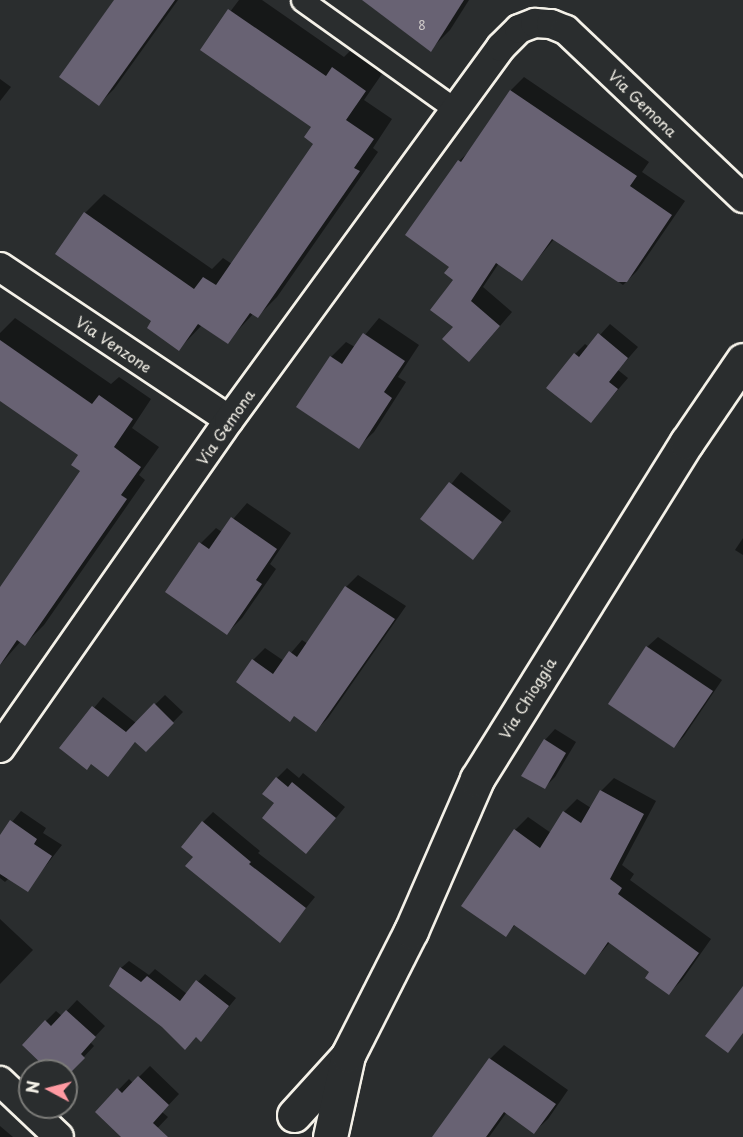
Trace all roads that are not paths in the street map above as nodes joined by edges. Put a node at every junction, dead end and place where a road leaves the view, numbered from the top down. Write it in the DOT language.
graph roads {
  1 [pos="302,0"];
  2 [pos="538,11"];
  3 [pos="456,110"];
  4 [pos="743,198"];
  5 [pos="0,267"];
  6 [pos="743,360"];
  7 [pos="229,420"];
  8 [pos="0,747"];
  9 [pos="348,1055"];
  10 [pos="0,1081"];
  11 [pos="285,1126"];
  12 [pos="59,1137"];
  13 [pos="330,1137"];
  1 -- 3 [label="street"];
  2 -- 3 [label="street, Via Gemona"];
  2 -- 4 [label="street, Via Gemona"];
  3 -- 7 [label="street, Via Gemona"];
  5 -- 7 [label="street, Via Venzone"];
  6 -- 9 [label="street, Via Chioggia"];
  7 -- 8 [label="street, Via Gemona"];
  9 -- 11 [label="street, Via Chioggia"];
  9 -- 13 [label="street, Via Chioggia"];
  10 -- 12 [label="street"];
  11 -- 13 [label="street, Via Chioggia"];
}
